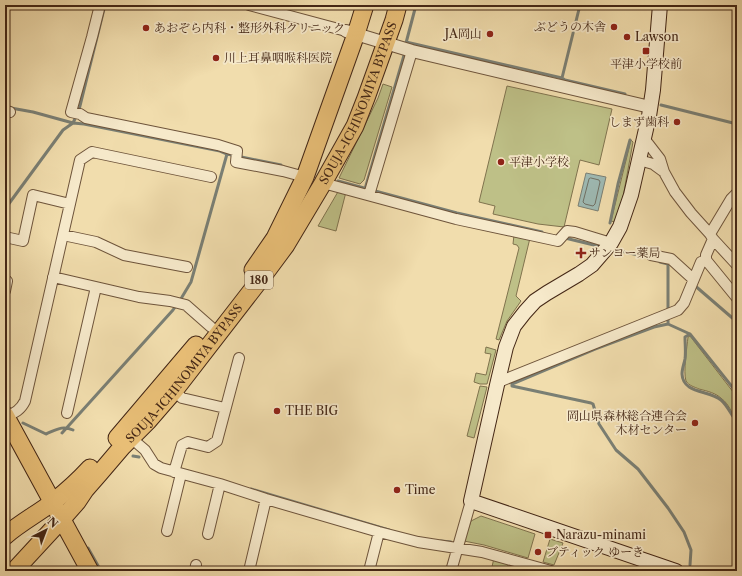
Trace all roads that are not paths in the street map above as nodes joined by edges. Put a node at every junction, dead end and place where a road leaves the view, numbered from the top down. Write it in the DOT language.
graph roads {
  1 [pos="100,5"];
  2 [pos="365,5"];
  3 [pos="398,5"];
  4 [pos="660,5"];
  5 [pos="256,6"];
  6 [pos="351,33"];
  7 [pos="402,48"];
  8 [pos="650,107"];
  9 [pos="643,137"];
  10 [pos="639,160"];
  11 [pos="664,172"];
  12 [pos="211,177"];
  13 [pos="305,177"];
  14 [pos="323,183"];
  15 [pos="370,191"];
  16 [pos="737,193"];
  17 [pos="70,204"];
  18 [pos="63,235"];
  19 [pos="711,236"];
  20 [pos="5,238"];
  21 [pos="608,247"];
  22 [pos="651,255"];
  23 [pos="706,260"];
  24 [pos="737,265"];
  25 [pos="187,268"];
  26 [pos="53,277"];
  27 [pos="692,282"];
  28 [pos="96,287"];
  29 [pos="737,298"];
  30 [pos="211,327"];
  31 [pos="239,358"];
  32 [pos="498,379"];
  33 [pos="174,391"];
  34 [pos="225,408"];
  35 [pos="67,413"];
  36 [pos="5,416"];
  37 [pos="131,438"];
  38 [pos="177,473"];
  39 [pos="42,483"];
  40 [pos="220,484"];
  41 [pos="266,499"];
  42 [pos="471,501"];
  43 [pos="53,502"];
  44 [pos="62,519"];
  45 [pos="21,523"];
  46 [pos="167,531"];
  47 [pos="379,532"];
  48 [pos="208,534"];
  49 [pos="5,536"];
  50 [pos="77,547"];
  51 [pos="457,548"];
  52 [pos="34,550"];
  53 [pos="14,571"];
  54 [pos="90,571"];
  55 [pos="249,571"];
  56 [pos="369,571"];
  57 [pos="451,571"];
  58 [pos="551,571"];
  59 [pos="676,571"];
  1 -- 13 [label="street"];
  2 -- 6 [label="highway, SOUJA-ICHINOMIYA BYPASS / 180"];
  3 -- 7 [label="highway, SOUJA-ICHINOMIYA BYPASS / 180"];
  4 -- 8 [label="main road"];
  5 -- 6 [label="street"];
  6 -- 7 [label="street"];
  6 -- 13 [label="highway, SOUJA-ICHINOMIYA BYPASS / 180"];
  7 -- 8 [label="street"];
  7 -- 14 [label="highway, SOUJA-ICHINOMIYA BYPASS / 180"];
  7 -- 15 [label="street"];
  8 -- 9 [label="main road"];
  9 -- 10 [label="main road"];
  9 -- 11 [label="street"];
  10 -- 11 [label="street"];
  10 -- 21 [label="main road"];
  11 -- 19 [label="street"];
  12 -- 17 [label="street"];
  13 -- 30 [label="highway, SOUJA-ICHINOMIYA BYPASS / 180"];
  14 -- 15 [label="street"];
  14 -- 33 [label="highway, SOUJA-ICHINOMIYA BYPASS / 180"];
  15 -- 21 [label="street"];
  16 -- 19 [label="street"];
  17 -- 18 [label="street"];
  17 -- 20 [label="street"];
  18 -- 25 [label="street"];
  18 -- 26 [label="street"];
  19 -- 23 [label="street"];
  19 -- 24 [label="street"];
  21 -- 32 [label="main road"];
  22 -- 27 [label="street"];
  23 -- 27 [label="street"];
  23 -- 29 [label="street"];
  26 -- 28 [label="street"];
  26 -- 36 [label="street"];
  27 -- 32 [label="street"];
  28 -- 30 [label="street"];
  28 -- 35 [label="street"];
  30 -- 43 [label="highway, SOUJA-ICHINOMIYA BYPASS / 180"];
  31 -- 34 [label="street"];
  32 -- 42 [label="main road"];
  33 -- 34 [label="street"];
  33 -- 37 [label="highway, SOUJA-ICHINOMIYA BYPASS / 180"];
  34 -- 38 [label="street"];
  36 -- 39 [label="highway"];
  37 -- 38 [label="street"];
  37 -- 44 [label="highway, SOUJA-ICHINOMIYA BYPASS / 180"];
  38 -- 40 [label="street"];
  38 -- 46 [label="street"];
  39 -- 43 [label="highway"];
  39 -- 45 [label="highway"];
  40 -- 41 [label="street"];
  40 -- 48 [label="street"];
  41 -- 47 [label="street"];
  41 -- 55 [label="street"];
  42 -- 51 [label="street"];
  42 -- 59 [label="main road"];
  43 -- 44 [label="highway"];
  43 -- 45 [label="highway, 180"];
  44 -- 50 [label="highway"];
  44 -- 52 [label="highway, 180"];
  45 -- 49 [label="highway, 180"];
  47 -- 51 [label="street"];
  47 -- 56 [label="street"];
  50 -- 52 [label="highway"];
  50 -- 54 [label="highway"];
  51 -- 57 [label="street"];
  51 -- 58 [label="street"];
  52 -- 53 [label="highway, 180"];
}
